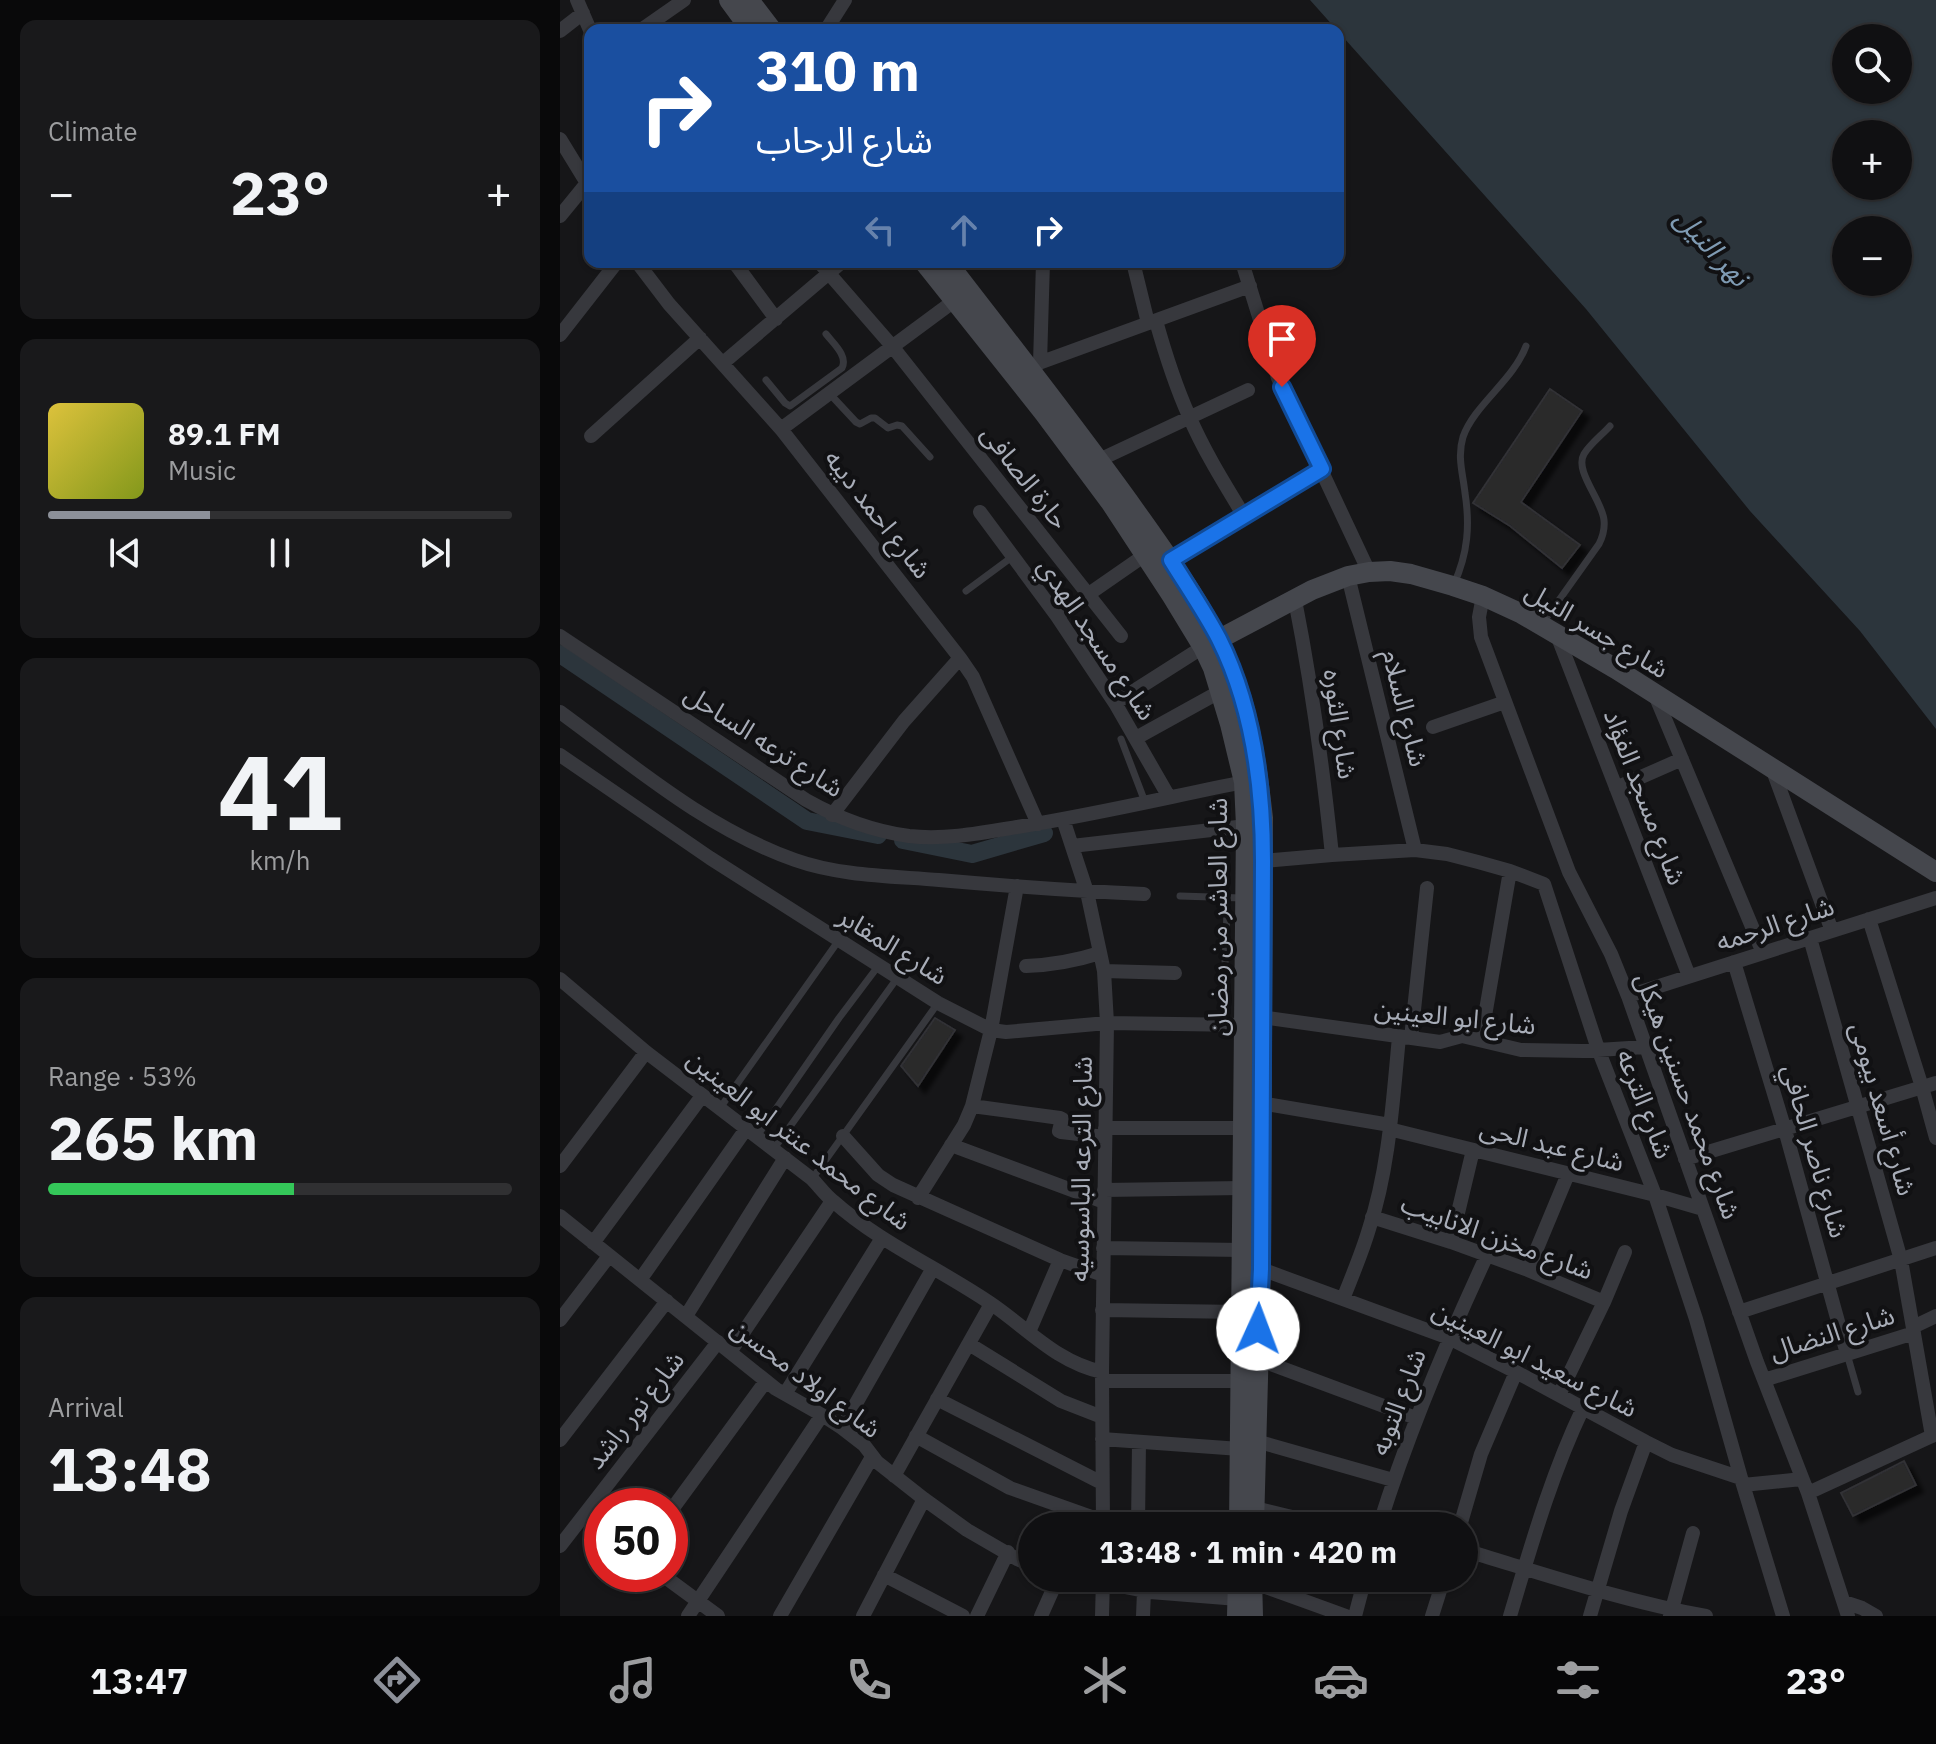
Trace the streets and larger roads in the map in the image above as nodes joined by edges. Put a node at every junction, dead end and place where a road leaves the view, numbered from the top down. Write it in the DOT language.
graph roads {
  1 [pos="684,0"];
  2 [pos="729,0"];
  3 [pos="749,0"];
  4 [pos="845,0"];
  5 [pos="580,6"];
  6 [pos="650,24"];
  7 [pos="747,24"];
  8 [pos="767,24"];
  9 [pos="830,24"];
  10 [pos="560,31"];
  11 [pos="560,139"];
  12 [pos="584,178"];
  13 [pos="584,189"];
  14 [pos="560,216"];
  15 [pos="612,268"];
  16 [pos="642,268"];
  17 [pos="738,268"];
  18 [pos="823,268"];
  19 [pos="929,268"];
  20 [pos="952,268"];
  21 [pos="1042,268"];
  22 [pos="1135,268"];
  23 [pos="1244,268"];
  24 [pos="1250,286"];
  25 [pos="954,301"];
  26 [pos="776,319"];
  27 [pos="1152,322"];
  28 [pos="560,335"];
  29 [pos="700,338"];
  30 [pos="892,346"];
  31 [pos="723,363"];
  32 [pos="1034,365"];
  33 [pos="1248,390"];
  34 [pos="1189,418"];
  35 [pos="781,429"];
  36 [pos="591,436"];
  37 [pos="1099,460"];
  38 [pos="1322,469"];
  39 [pos="980,512"];
  40 [pos="1244,516"];
  41 [pos="1145,555"];
  42 [pos="1171,560"];
  43 [pos="1369,572"];
  44 [pos="1348,576"];
  45 [pos="1088,595"];
  46 [pos="1483,596"];
  47 [pos="1295,600"];
  48 [pos="1057,616"];
  49 [pos="1549,630"];
  50 [pos="560,636"];
  51 [pos="1121,636"];
  52 [pos="1211,643"];
  53 [pos="960,658"];
  54 [pos="1221,691"];
  55 [pos="1655,694"];
  56 [pos="1505,702"];
  57 [pos="1115,703"];
  58 [pos="560,712"];
  59 [pos="1433,727"];
  60 [pos="1128,738"];
  61 [pos="560,755"];
  62 [pos="1682,759"];
  63 [pos="1772,768"];
  64 [pos="1244,782"];
  65 [pos="1616,788"];
  66 [pos="1169,797"];
  67 [pos="832,815"];
  68 [pos="1063,819"];
  69 [pos="1038,824"];
  70 [pos="1246,826"];
  71 [pos="1072,846"];
  72 [pos="1415,850"];
  73 [pos="1332,855"];
  74 [pos="1263,861"];
  75 [pos="1510,871"];
  76 [pos="1936,872"];
  77 [pos="1017,886"];
  78 [pos="1427,888"];
  79 [pos="1087,892"];
  80 [pos="1144,894"];
  81 [pos="1936,898"];
  82 [pos="1869,919"];
  83 [pos="1832,931"];
  84 [pos="1810,938"];
  85 [pos="1100,953"];
  86 [pos="1763,953"];
  87 [pos="1734,962"];
  88 [pos="1026,966"];
  89 [pos="1104,971"];
  90 [pos="1175,973"];
  91 [pos="1689,976"];
  92 [pos="560,979"];
  93 [pos="1628,996"];
  94 [pos="1253,1021"];
  95 [pos="1107,1023"];
  96 [pos="991,1030"];
  97 [pos="1405,1038"];
  98 [pos="1481,1039"];
  99 [pos="1645,1047"];
  100 [pos="1598,1049"];
  101 [pos="646,1052"];
  102 [pos="1929,1085"];
  103 [pos="702,1096"];
  104 [pos="1261,1103"];
  105 [pos="972,1106"];
  106 [pos="1858,1106"];
  107 [pos="1390,1127"];
  108 [pos="1242,1128"];
  109 [pos="1785,1130"];
  110 [pos="1105,1132"];
  111 [pos="751,1133"];
  112 [pos="843,1136"];
  113 [pos="1936,1138"];
  114 [pos="951,1145"];
  115 [pos="1473,1150"];
  116 [pos="779,1154"];
  117 [pos="1685,1159"];
  118 [pos="560,1166"];
  119 [pos="1568,1174"];
  120 [pos="1242,1188"];
  121 [pos="1655,1195"];
  122 [pos="1104,1196"];
  123 [pos="918,1198"];
  124 [pos="832,1201"];
  125 [pos="1703,1209"];
  126 [pos="560,1216"];
  127 [pos="1372,1217"];
  128 [pos="882,1238"];
  129 [pos="1451,1242"];
  130 [pos="593,1243"];
  131 [pos="1103,1248"];
  132 [pos="1936,1248"];
  133 [pos="1242,1250"];
  134 [pos="1625,1252"];
  135 [pos="1487,1255"];
  136 [pos="609,1256"];
  137 [pos="1060,1260"];
  138 [pos="1901,1260"];
  139 [pos="933,1268"];
  140 [pos="1261,1269"];
  141 [pos="1528,1270"];
  142 [pos="1103,1275"];
  143 [pos="640,1280"];
  144 [pos="1828,1284"];
  145 [pos="1343,1299"];
  146 [pos="667,1301"];
  147 [pos="1604,1302"];
  148 [pos="991,1304"];
  149 [pos="1102,1310"];
  150 [pos="1242,1312"];
  151 [pos="1739,1312"];
  152 [pos="686,1316"];
  153 [pos="1936,1316"];
  154 [pos="560,1320"];
  155 [pos="1913,1330"];
  156 [pos="1029,1332"];
  157 [pos="1449,1338"];
  158 [pos="718,1342"];
  159 [pos="969,1344"];
  160 [pos="730,1352"];
  161 [pos="1847,1354"];
  162 [pos="1257,1359"];
  163 [pos="1516,1372"];
  164 [pos="1102,1377"];
  165 [pos="1764,1380"];
  166 [pos="766,1381"];
  167 [pos="1241,1381"];
  168 [pos="785,1394"];
  169 [pos="1559,1395"];
  170 [pos="937,1399"];
  171 [pos="1583,1408"];
  172 [pos="822,1415"];
  173 [pos="1102,1417"];
  174 [pos="1416,1418"];
  175 [pos="842,1428"];
  176 [pos="1934,1435"];
  177 [pos="916,1436"];
  178 [pos="1102,1439"];
  179 [pos="560,1440"];
  180 [pos="1139,1442"];
  181 [pos="1646,1442"];
  182 [pos="1248,1445"];
  183 [pos="872,1457"];
  184 [pos="894,1476"];
  185 [pos="1393,1480"];
  186 [pos="1742,1481"];
  187 [pos="1102,1483"];
  188 [pos="1805,1486"];
  189 [pos="688,1488"];
  190 [pos="924,1499"];
  191 [pos="1074,1512"];
  192 [pos="1103,1512"];
  193 [pos="1138,1512"];
  194 [pos="1241,1512"];
  195 [pos="1254,1512"];
  196 [pos="1385,1512"];
  197 [pos="1464,1512"];
  198 [pos="1693,1533"];
  199 [pos="560,1546"];
  200 [pos="1008,1552"];
  201 [pos="1478,1554"];
  202 [pos="1018,1559"];
  203 [pos="1525,1568"];
  204 [pos="884,1575"];
  205 [pos="1597,1591"];
  206 [pos="686,1592"];
  207 [pos="1052,1592"];
  208 [pos="1103,1592"];
  209 [pos="1144,1592"];
  210 [pos="1150,1592"];
  211 [pos="1250,1592"];
  212 [pos="1282,1592"];
  213 [pos="1361,1592"];
  214 [pos="1440,1592"];
  215 [pos="698,1601"];
  216 [pos="1238,1608"];
  217 [pos="1846,1609"];
  218 [pos="1671,1613"];
  219 [pos="688,1616"];
  220 [pos="718,1616"];
  221 [pos="780,1616"];
  222 [pos="863,1616"];
  223 [pos="963,1616"];
  224 [pos="977,1616"];
  225 [pos="1041,1616"];
  226 [pos="1102,1616"];
  227 [pos="1143,1616"];
  228 [pos="1253,1616"];
  229 [pos="1346,1616"];
  230 [pos="1355,1616"];
  231 [pos="1432,1616"];
  232 [pos="1510,1616"];
  233 [pos="1590,1616"];
  234 [pos="1706,1616"];
  235 [pos="1783,1616"];
  236 [pos="1876,1616"];
  1 -- 6 [label="street"];
  2 -- 7 [label="main road"];
  3 -- 8 [label="main road"];
  4 -- 9 [label="street"];
  5 -- 10 [label="street"];
  11 -- 12 [label="street"];
  13 -- 14 [label="street"];
  15 -- 28 [label="street"];
  16 -- 29 [label="street, شارع احمد ديبه"];
  17 -- 26 [label="street"];
  18 -- 26 [label="street"];
  18 -- 30 [label="street, حارة الصافى"];
  19 -- 25 [label="main road, شارع العاشر من رمضان"];
  20 -- 32 [label="main road, شارع العاشر من رمضان"];
  21 -- 32 [label="street"];
  22 -- 27 [label="street"];
  23 -- 24 [label="street"];
  24 -- 27 [label="street"];
  24 -- 38 [label="street"];
  25 -- 30 [label="street"];
  25 -- 41 [label="main road, شارع العاشر من رمضان"];
  26 -- 31 [label="street"];
  27 -- 32 [label="street"];
  27 -- 34 [label="street"];
  29 -- 31 [label="street, شارع احمد ديبه"];
  29 -- 36 [label="street"];
  30 -- 35 [label="street"];
  30 -- 45 [label="street, حارة الصافى"];
  31 -- 35 [label="street, شارع احمد ديبه"];
  32 -- 37 [label="main road, شارع العاشر من رمضان"];
  33 -- 34 [label="street"];
  34 -- 37 [label="street"];
  34 -- 40 [label="street"];
  35 -- 53 [label="street, شارع احمد ديبه"];
  37 -- 42 [label="main road, شارع العاشر من رمضان"];
  38 -- 40 [label="street"];
  38 -- 43 [label="street"];
  39 -- 48 [label="street, شارع مسجد الهدي"];
  40 -- 42 [label="street"];
  41 -- 45 [label="street"];
  41 -- 52 [label="main road, شارع العاشر من رمضان"];
  42 -- 52 [label="main road, شارع العاشر من رمضان"];
  43 -- 44 [label="main road, شارع جسر النيل"];
  43 -- 46 [label="main road, شارع جسر النيل"];
  44 -- 47 [label="main road, شارع جسر النيل"];
  44 -- 72 [label="street, شارع السلام"];
  45 -- 48 [label="street"];
  45 -- 51 [label="street, حارة الصافى"];
  46 -- 49 [label="main road, شارع جسر النيل"];
  46 -- 56 [label="street, شارع محمد حسنين هيكل"];
  47 -- 52 [label="main road, شارع جسر النيل"];
  47 -- 73 [label="street, شارع الثوره"];
  48 -- 57 [label="street, شارع مسجد الهدي"];
  49 -- 55 [label="main road, شارع جسر النيل"];
  49 -- 65 [label="street, شارع مسجد الفؤاد"];
  50 -- 67 [label="street, شارع ترعه الساحل"];
  52 -- 54 [label="main road, شارع العاشر من رمضان"];
  52 -- 57 [label="street"];
  52 -- 74 [label="main road, شارع العاشر من رمضان"];
  53 -- 67 [label="street"];
  53 -- 69 [label="street, شارع احمد ديبه"];
  54 -- 60 [label="street"];
  54 -- 64 [label="main road, شارع العاشر من رمضان"];
  55 -- 62 [label="street"];
  55 -- 63 [label="main road, شارع جسر النيل"];
  56 -- 59 [label="street"];
  56 -- 93 [label="street, شارع محمد حسنين هيكل"];
  57 -- 60 [label="street, شارع مسجد الهدي"];
  58 -- 77 [label="street"];
  60 -- 66 [label="street, شارع مسجد الهدي"];
  61 -- 96 [label="street, شارع المقابر"];
  62 -- 65 [label="street"];
  62 -- 86 [label="street"];
  63 -- 76 [label="main road, شارع جسر النيل"];
  63 -- 83 [label="street"];
  64 -- 66 [label="street, شارع ترعه الساحل"];
  64 -- 70 [label="main road, شارع العاشر من رمضان"];
  65 -- 91 [label="street, شارع مسجد الفؤاد"];
  66 -- 68 [label="street, شارع ترعه الساحل"];
  67 -- 69 [label="street, شارع ترعه الساحل"];
  68 -- 69 [label="street, شارع ترعه الساحل"];
  68 -- 71 [label="street, شارع الترعه الباسوسيه"];
  70 -- 71 [label="street"];
  70 -- 94 [label="main road, شارع العاشر من رمضان"];
  71 -- 79 [label="street, شارع الترعه الباسوسيه"];
  72 -- 73 [label="street, شارع الترعه"];
  72 -- 75 [label="street, شارع الترعه"];
  73 -- 74 [label="street, شارع الترعه"];
  74 -- 94 [label="main road, شارع العاشر من رمضان"];
  75 -- 98 [label="street"];
  75 -- 100 [label="street, شارع الترعه"];
  77 -- 79 [label="street"];
  77 -- 96 [label="street"];
  78 -- 97 [label="street"];
  79 -- 80 [label="street"];
  79 -- 85 [label="street, شارع الترعه الباسوسيه"];
  81 -- 82 [label="street, شارع الرحمه"];
  82 -- 83 [label="street, شارع الرحمه"];
  82 -- 102 [label="street"];
  83 -- 84 [label="street, شارع الرحمه"];
  84 -- 86 [label="street, شارع الرحمه"];
  84 -- 106 [label="street, شارع أسعد بيومى"];
  85 -- 88 [label="street"];
  85 -- 89 [label="street, شارع الترعه الباسوسيه"];
  86 -- 87 [label="street, شارع الرحمه"];
  87 -- 91 [label="street, شارع الرحمه"];
  87 -- 109 [label="street, شارع ناصر الحافي"];
  89 -- 90 [label="street"];
  89 -- 95 [label="street, شارع الترعه الباسوسيه"];
  91 -- 93 [label="street, شارع الرحمه"];
  92 -- 101 [label="street, شارع محمد عنتر ابو العينين"];
  93 -- 99 [label="street, شارع محمد حسنين هيكل"];
  94 -- 95 [label="street, شارع المقابر"];
  94 -- 97 [label="street, شارع ابو العينين"];
  94 -- 104 [label="main road, شارع العاشر من رمضان"];
  94 -- 108 [label="main road, شارع العاشر من رمضان"];
  95 -- 96 [label="street, شارع المقابر"];
  95 -- 110 [label="street, شارع الترعه الباسوسيه"];
  96 -- 105 [label="street"];
  97 -- 98 [label="street, شارع ابو العينين"];
  97 -- 107 [label="street"];
  98 -- 100 [label="street, شارع ابو العينين"];
  99 -- 100 [label="street, شارع ابو العينين"];
  99 -- 117 [label="street, شارع محمد حسنين هيكل"];
  100 -- 121 [label="street, شارع الترعه"];
  101 -- 103 [label="street, شارع محمد عنتر ابو العينين"];
  101 -- 118 [label="street"];
  102 -- 106 [label="street"];
  102 -- 113 [label="street"];
  103 -- 111 [label="street, شارع محمد عنتر ابو العينين"];
  103 -- 130 [label="street"];
  104 -- 107 [label="street, شارع عبد الحى"];
  104 -- 140 [label="main road, شارع العاشر من رمضان"];
  105 -- 110 [label="street"];
  105 -- 114 [label="street"];
  106 -- 109 [label="street"];
  106 -- 138 [label="street, شارع أسعد بيومى"];
  107 -- 115 [label="street, شارع عبد الحى"];
  107 -- 127 [label="street"];
  108 -- 110 [label="street"];
  108 -- 120 [label="main road, شارع العاشر من رمضان"];
  109 -- 117 [label="street"];
  109 -- 144 [label="street, شارع ناصر الحافي"];
  110 -- 122 [label="street, شارع الترعه الباسوسيه"];
  111 -- 116 [label="street, شارع محمد عنتر ابو العينين"];
  111 -- 143 [label="street"];
  112 -- 123 [label="street"];
  114 -- 122 [label="street"];
  114 -- 123 [label="street"];
  115 -- 119 [label="street, شارع عبد الحى"];
  115 -- 129 [label="street"];
  116 -- 124 [label="street, شارع محمد عنتر ابو العينين"];
  116 -- 152 [label="street"];
  117 -- 125 [label="street, شارع محمد حسنين هيكل"];
  119 -- 121 [label="street, شارع عبد الحى"];
  119 -- 141 [label="street"];
  120 -- 122 [label="street"];
  120 -- 133 [label="main road, شارع العاشر من رمضان"];
  121 -- 125 [label="street, شارع عبد الحى"];
  121 -- 186 [label="street, شارع الترعه"];
  122 -- 131 [label="street, شارع الترعه الباسوسيه"];
  123 -- 137 [label="street"];
  124 -- 128 [label="street, شارع محمد عنتر ابو العينين"];
  124 -- 160 [label="street"];
  125 -- 151 [label="street, شارع محمد حسنين هيكل"];
  126 -- 130 [label="street, شارع اولاد محسن"];
  127 -- 129 [label="street, شارع مخزن الانابيب"];
  127 -- 145 [label="street"];
  128 -- 139 [label="street, شارع محمد عنتر ابو العينين"];
  128 -- 168 [label="street"];
  129 -- 135 [label="street, شارع مخزن الانابيب"];
  130 -- 136 [label="street, شارع اولاد محسن"];
  131 -- 133 [label="street"];
  131 -- 142 [label="street, شارع الترعه الباسوسيه"];
  132 -- 138 [label="street"];
  133 -- 150 [label="main road, شارع العاشر من رمضان"];
  134 -- 147 [label="street"];
  135 -- 141 [label="street, شارع مخزن الانابيب"];
  135 -- 157 [label="street, شارع التوبه"];
  136 -- 143 [label="street, شارع اولاد محسن"];
  136 -- 154 [label="street"];
  137 -- 142 [label="street"];
  137 -- 156 [label="street"];
  138 -- 144 [label="street"];
  138 -- 155 [label="street, شارع أسعد بيومى"];
  139 -- 148 [label="street, شارع محمد عنتر ابو العينين"];
  139 -- 175 [label="street"];
  140 -- 145 [label="street, شارع سعيد ابو العينين"];
  140 -- 162 [label="main road, شارع العاشر من رمضان"];
  141 -- 147 [label="street, شارع مخزن الانابيب"];
  142 -- 149 [label="street, شارع الترعه الباسوسيه"];
  143 -- 146 [label="street, شارع اولاد محسن"];
  144 -- 151 [label="street"];
  144 -- 161 [label="street, شارع ناصر الحافي"];
  145 -- 157 [label="street, شارع سعيد ابو العينين"];
  146 -- 152 [label="street, شارع اولاد محسن"];
  146 -- 179 [label="street"];
  147 -- 169 [label="street"];
  148 -- 156 [label="street, شارع محمد عنتر ابو العينين"];
  148 -- 159 [label="street"];
  149 -- 150 [label="street"];
  149 -- 164 [label="street, شارع الترعه الباسوسيه"];
  150 -- 167 [label="main road, شارع العاشر من رمضان"];
  151 -- 165 [label="street, شارع محمد حسنين هيكل"];
  152 -- 158 [label="street, شارع اولاد محسن"];
  153 -- 155 [label="street, شارع النضال"];
  155 -- 161 [label="street, شارع النضال"];
  155 -- 176 [label="street, شارع أسعد بيومى"];
  156 -- 164 [label="street, شارع محمد عنتر ابو العينين"];
  157 -- 163 [label="street, شارع سعيد ابو العينين"];
  157 -- 174 [label="street, شارع التوبه"];
  158 -- 160 [label="street, شارع اولاد محسن"];
  158 -- 199 [label="street, شارع نور راشد"];
  159 -- 170 [label="street"];
  159 -- 173 [label="street"];
  160 -- 166 [label="street, شارع اولاد محسن"];
  161 -- 165 [label="street, شارع النضال"];
  162 -- 174 [label="street"];
  162 -- 182 [label="main road, شارع العاشر من رمضان"];
  163 -- 169 [label="street, شارع سعيد ابو العينين"];
  163 -- 197 [label="street"];
  164 -- 167 [label="street, شارع محمد عنتر ابو العينين"];
  164 -- 173 [label="street, شارع الترعه الباسوسيه"];
  165 -- 188 [label="street, شارع محمد حسنين هيكل"];
  166 -- 168 [label="street, شارع اولاد محسن"];
  166 -- 189 [label="street"];
  167 -- 182 [label="main road, شارع العاشر من رمضان"];
  168 -- 172 [label="street, شارع اولاد محسن"];
  169 -- 171 [label="street, شارع سعيد ابو العينين"];
  170 -- 177 [label="street"];
  170 -- 187 [label="street"];
  171 -- 181 [label="street, شارع سعيد ابو العينين"];
  171 -- 203 [label="street"];
  172 -- 175 [label="street, شارع اولاد محسن"];
  172 -- 215 [label="street"];
  173 -- 178 [label="street, شارع الترعه الباسوسيه"];
  174 -- 185 [label="street, شارع التوبه"];
  175 -- 183 [label="street, شارع اولاد محسن"];
  176 -- 188 [label="street"];
  177 -- 184 [label="street"];
  177 -- 191 [label="street"];
  178 -- 180 [label="street"];
  178 -- 187 [label="street, شارع الترعه الباسوسيه"];
  180 -- 182 [label="street"];
  180 -- 193 [label="street"];
  181 -- 186 [label="street, شارع سعيد ابو العينين"];
  181 -- 205 [label="street"];
  182 -- 185 [label="street"];
  182 -- 194 [label="main road, شارع العاشر من رمضان"];
  182 -- 195 [label="main road, شارع العاشر من رمضان"];
  183 -- 184 [label="street, شارع اولاد محسن"];
  183 -- 221 [label="street"];
  184 -- 190 [label="street, شارع اولاد محسن"];
  185 -- 196 [label="street, شارع التوبه"];
  186 -- 188 [label="street"];
  186 -- 235 [label="street, شارع الترعه"];
  187 -- 192 [label="street, شارع الترعه الباسوسيه"];
  188 -- 217 [label="street, شارع محمد حسنين هيكل"];
  190 -- 200 [label="street, شارع اولاد محسن"];
  190 -- 204 [label="street"];
  198 -- 218 [label="street"];
  200 -- 202 [label="street, شارع اولاد محسن"];
  200 -- 224 [label="street"];
  201 -- 203 [label="street"];
  203 -- 205 [label="street"];
  203 -- 232 [label="street"];
  204 -- 222 [label="street"];
  204 -- 223 [label="street"];
  205 -- 218 [label="street"];
  205 -- 233 [label="street"];
  206 -- 215 [label="street"];
  207 -- 225 [label="street"];
  208 -- 226 [label="street"];
  209 -- 227 [label="street"];
  210 -- 216 [label="street"];
  211 -- 228 [label="main road"];
  212 -- 229 [label="street"];
  213 -- 230 [label="street"];
  214 -- 231 [label="street"];
  215 -- 219 [label="street"];
  215 -- 220 [label="street"];
  217 -- 236 [label="street"];
  218 -- 234 [label="street"];
}
